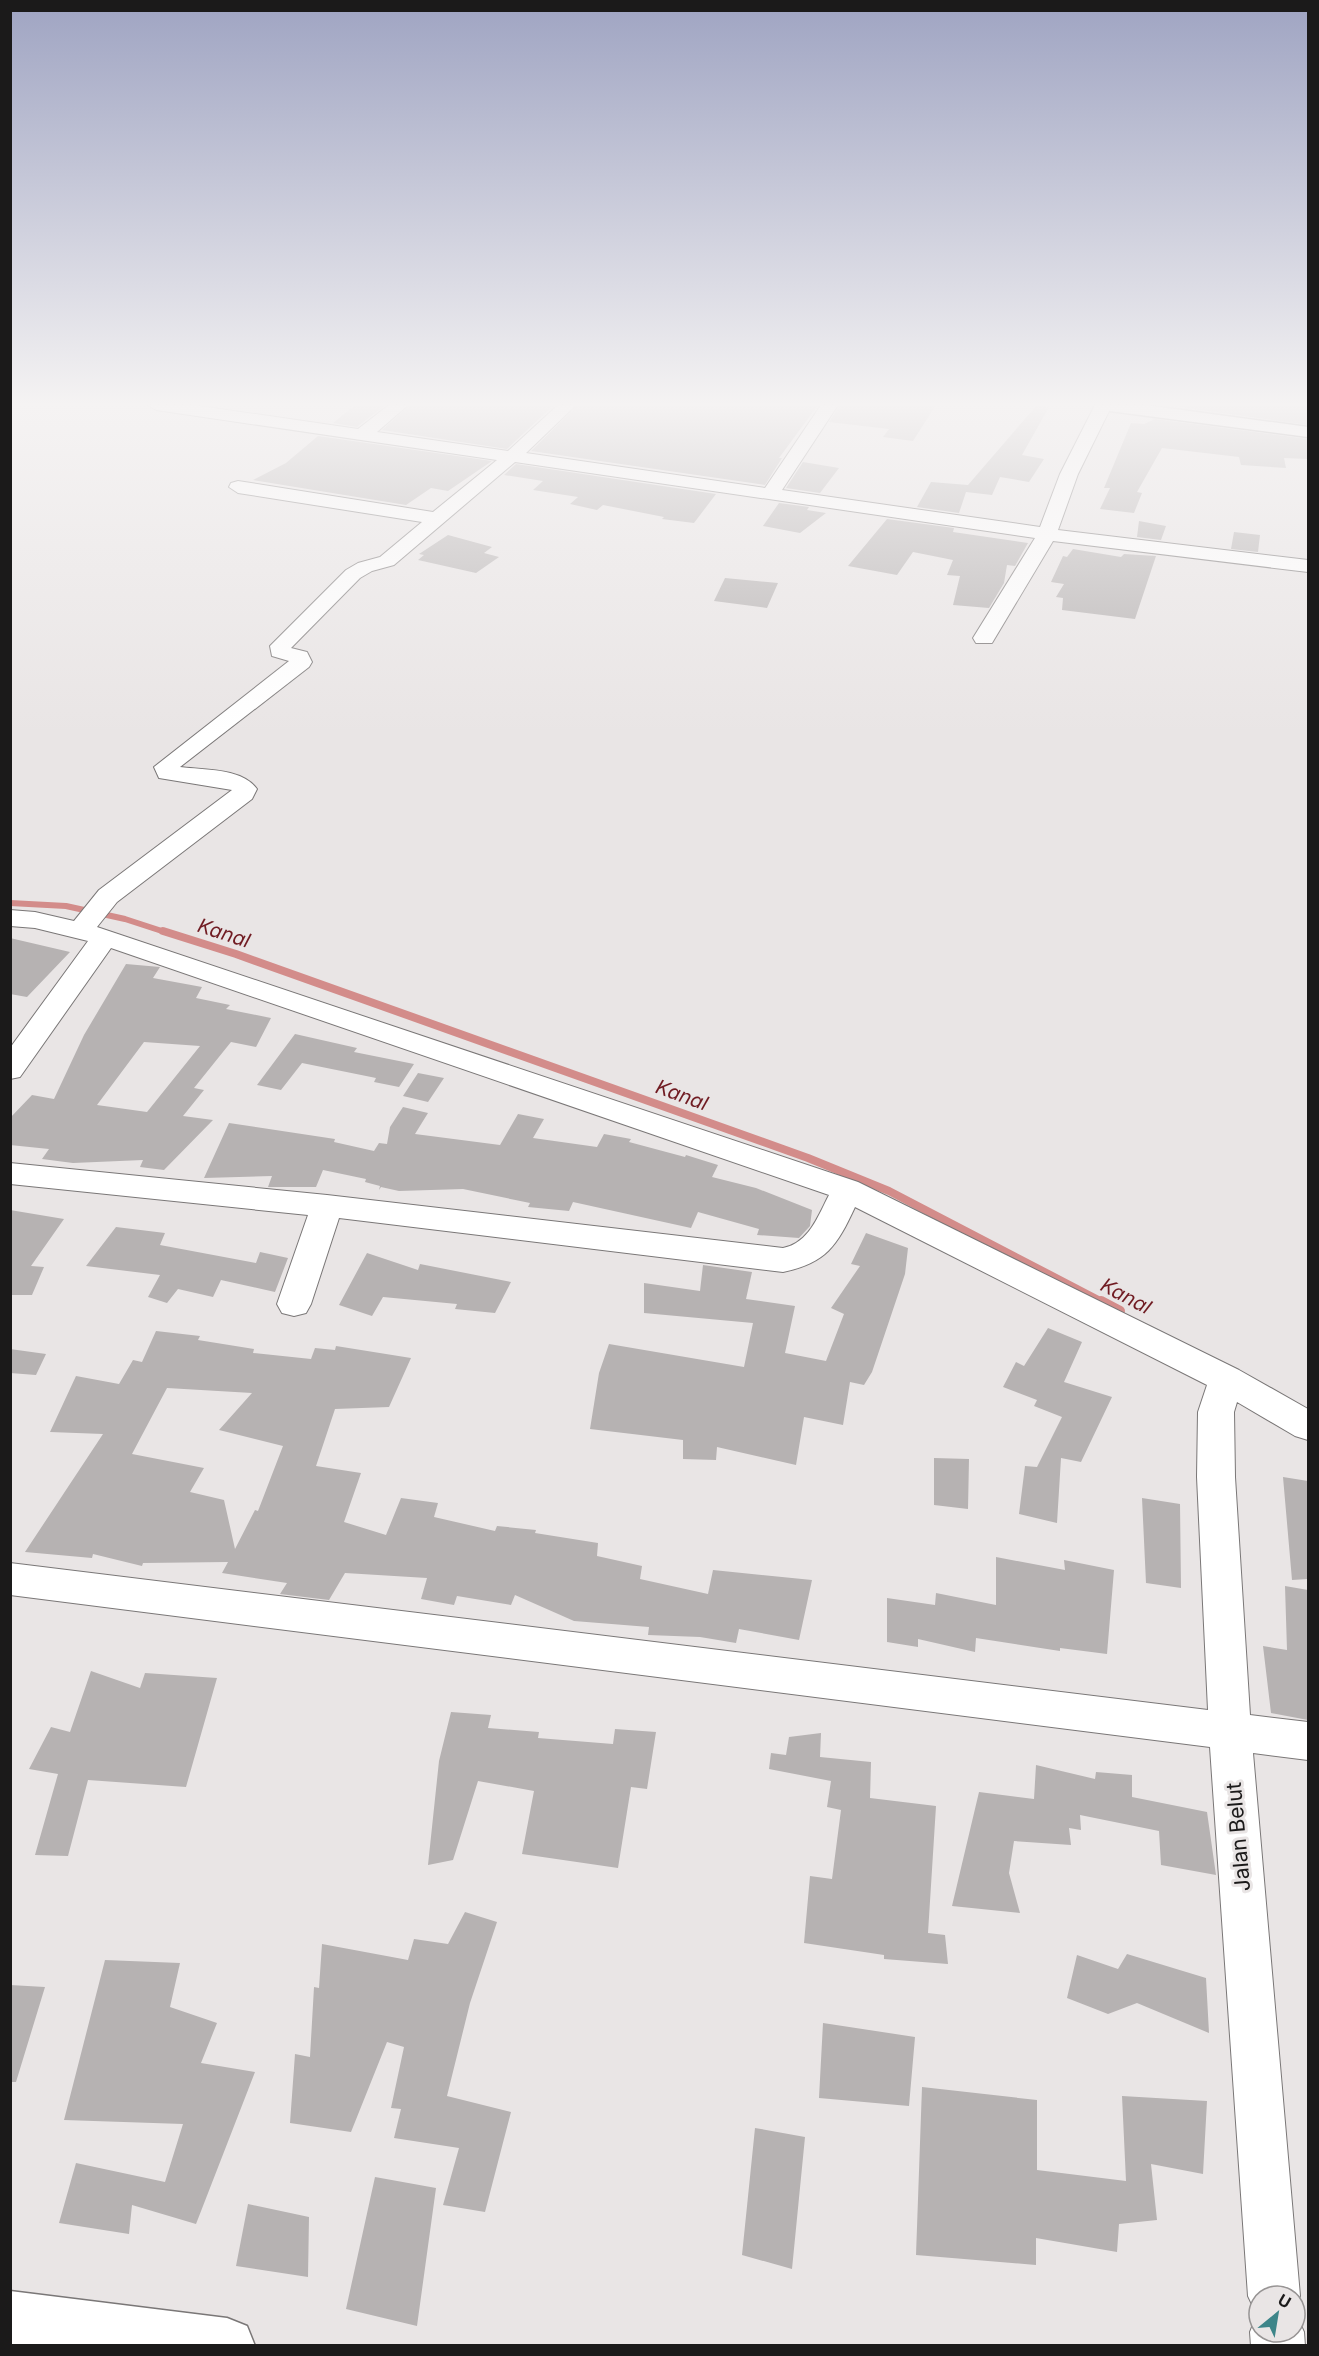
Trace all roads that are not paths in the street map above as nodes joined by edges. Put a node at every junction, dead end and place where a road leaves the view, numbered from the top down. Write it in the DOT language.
graph roads {
  1 [pos="413,515"];
  2 [pos="443,515"];
  3 [pos="916,515"];
  4 [pos="1054,515"];
  5 [pos="438,519"];
  6 [pos="1047,534"];
  7 [pos="1308,567"];
  8 [pos="984,638"];
  9 [pos="10,918"];
  10 [pos="90,931"];
  11 [pos="10,1070"];
  12 [pos="10,1173"];
  13 [pos="847,1190"];
  14 [pos="327,1206"];
  15 [pos="294,1304"];
  16 [pos="1227,1380"];
  17 [pos="1308,1426"];
  18 [pos="10,1579"];
  19 [pos="1230,1731"];
  20 [pos="1308,1741"];
  21 [pos="1273,2284"];
  22 [pos="10,2319"];
  23 [pos="227,2346"];
  1 -- 5 [label="street"];
  2 -- 5 [label="street"];
  3 -- 6 [label="street"];
  4 -- 6 [label="street"];
  5 -- 10 [label="street"];
  6 -- 7 [label="street"];
  6 -- 8 [label="street"];
  9 -- 10 [label="street"];
  10 -- 11 [label="street"];
  10 -- 13 [label="street"];
  12 -- 14 [label="street"];
  13 -- 14 [label="street"];
  13 -- 16 [label="street"];
  14 -- 15 [label="street"];
  16 -- 17 [label="street"];
  16 -- 19 [label="street, Jalan Belut"];
  18 -- 19 [label="street"];
  19 -- 20 [label="street"];
  19 -- 21 [label="street, Jalan Belut"];
  22 -- 23 [label="main road"];
}
